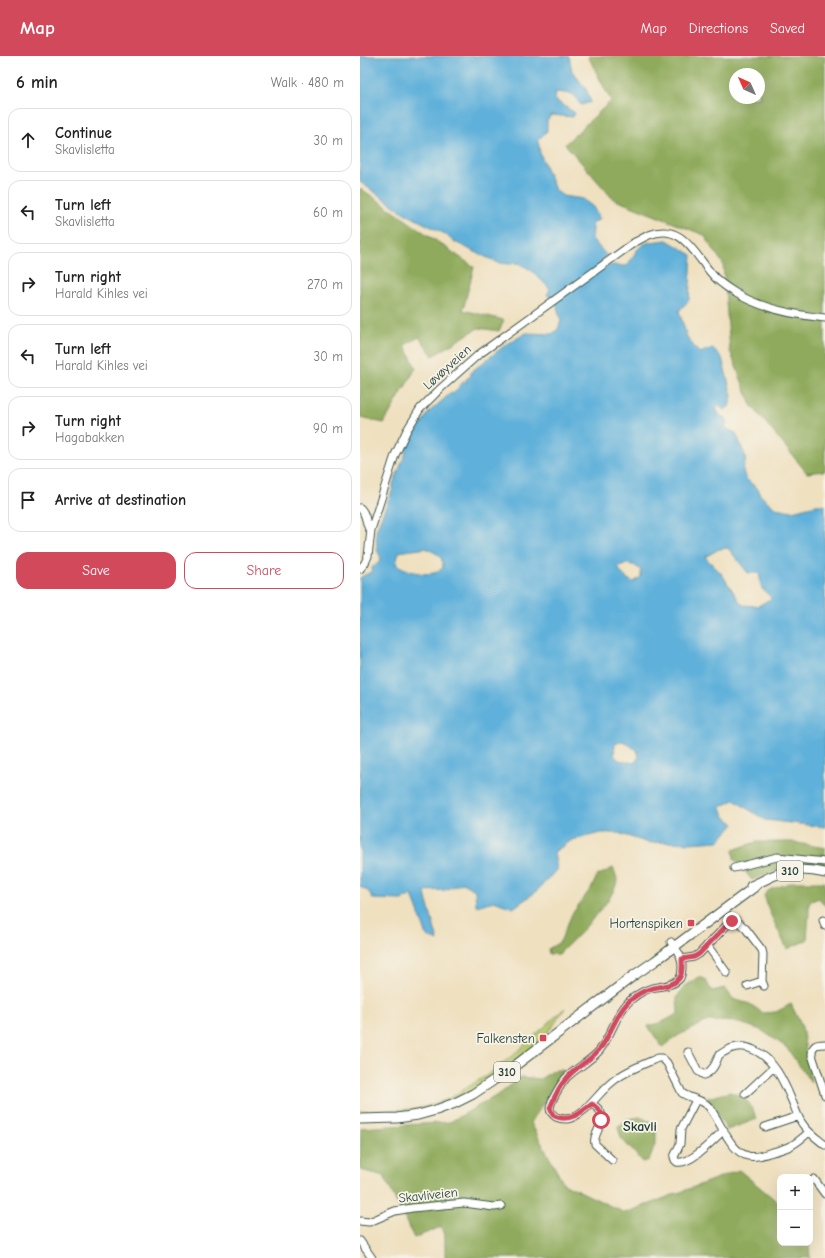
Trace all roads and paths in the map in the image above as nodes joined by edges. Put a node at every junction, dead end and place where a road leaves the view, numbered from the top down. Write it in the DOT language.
graph roads {
  1 [pos="825,318"];
  2 [pos="360,508"];
  3 [pos="371,530"];
  4 [pos="360,570"];
  5 [pos="825,862"];
  6 [pos="734,868"];
  7 [pos="825,873"];
  8 [pos="673,944"];
  9 [pos="707,946"];
  10 [pos="682,959"];
  11 [pos="727,973"];
  12 [pos="747,986"];
  13 [pos="825,1044"];
  14 [pos="688,1052"];
  15 [pos="774,1067"];
  16 [pos="745,1094"];
  17 [pos="825,1095"];
  18 [pos="696,1100"];
  19 [pos="592,1104"];
  20 [pos="798,1116"];
  21 [pos="360,1119"];
  22 [pos="765,1127"];
  23 [pos="724,1130"];
  24 [pos="809,1132"];
  25 [pos="825,1145"];
  26 [pos="612,1160"];
  27 [pos="814,1179"];
  28 [pos="825,1194"];
  29 [pos="501,1206"];
  30 [pos="360,1221"];
  31 [pos="360,1241"];
  32 [pos="372,1258"];
  1 -- 3 [label="street, Løvøyveien"];
  2 -- 3 [label="street, Løvøyveien"];
  3 -- 4 [label="street, Løvøyveien"];
  5 -- 6 [label="street"];
  7 -- 8 [label="main road, 310"];
  8 -- 10 [label="street"];
  8 -- 21 [label="main road, 310"];
  9 -- 10 [label="street"];
  9 -- 11 [label="street"];
  9 -- 12 [label="street"];
  10 -- 19 [label="street"];
  13 -- 17 [label="street"];
  14 -- 15 [label="street"];
  15 -- 16 [label="street"];
  15 -- 20 [label="street"];
  18 -- 19 [label="street"];
  18 -- 23 [label="street"];
  18 -- 23 [label="street"];
  19 -- 26 [label="street"];
  20 -- 22 [label="street"];
  20 -- 24 [label="street"];
  23 -- 24 [label="street"];
  24 -- 25 [label="street"];
  27 -- 28 [label="street"];
  29 -- 30 [label="street, Skavliveien"];
  31 -- 32 [label="street"];
}
